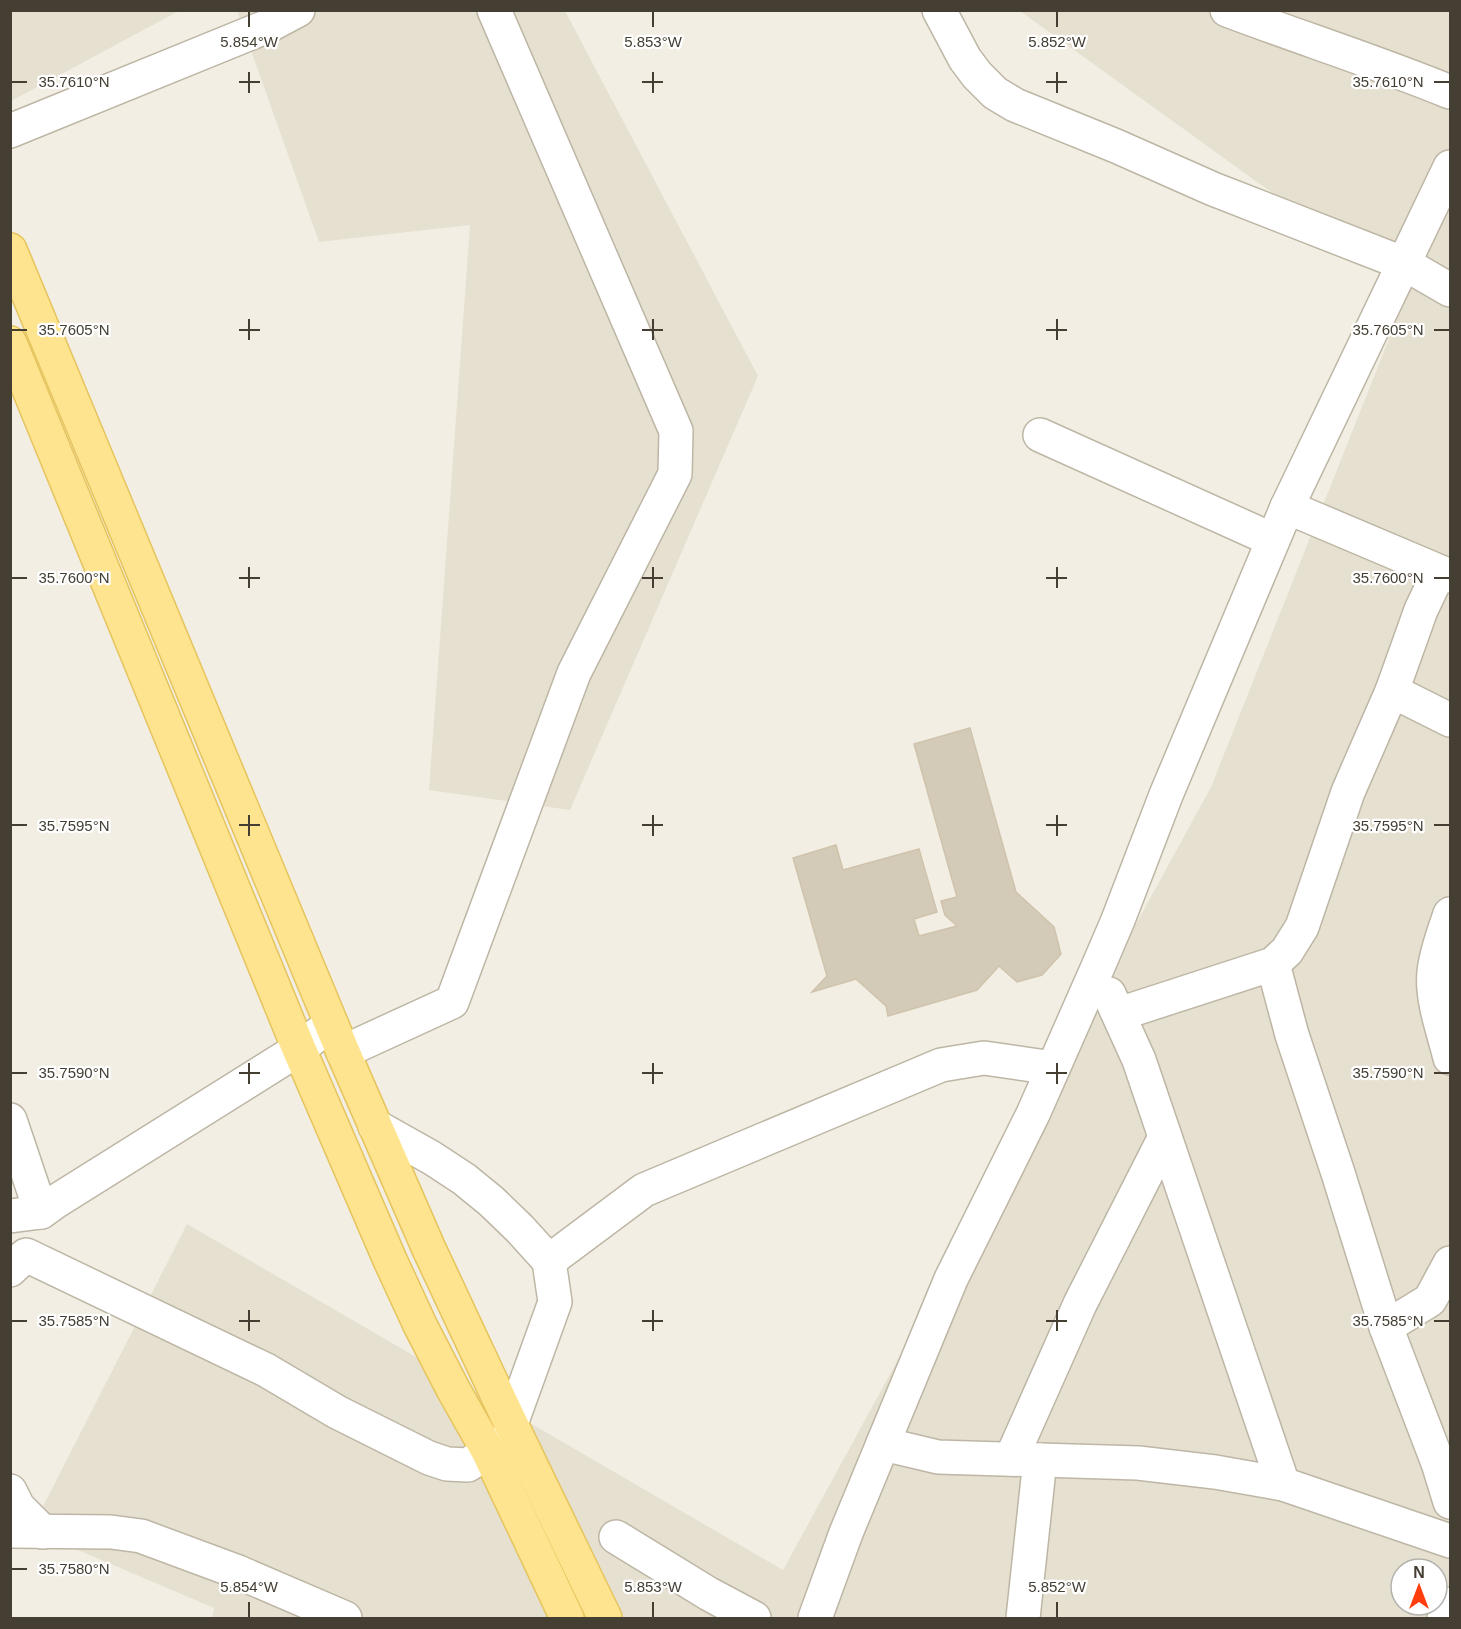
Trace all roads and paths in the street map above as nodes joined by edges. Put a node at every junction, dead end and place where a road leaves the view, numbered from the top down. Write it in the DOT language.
graph roads {
  1 [pos="298,10"];
  2 [pos="494,10"];
  3 [pos="939,10"];
  4 [pos="1227,10"];
  5 [pos="1450,92"];
  6 [pos="10,131"];
  7 [pos="1450,167"];
  8 [pos="10,250"];
  9 [pos="1405,264"];
  10 [pos="1450,290"];
  11 [pos="10,343"];
  12 [pos="1040,435"];
  13 [pos="1287,507"];
  14 [pos="1273,540"];
  15 [pos="1445,574"];
  16 [pos="1392,691"];
  17 [pos="1450,720"];
  18 [pos="1450,914"];
  19 [pos="1273,964"];
  20 [pos="1097,969"];
  21 [pos="1119,1014"];
  22 [pos="337,1038"];
  23 [pos="299,1049"];
  24 [pos="1450,1058"];
  25 [pos="1053,1068"];
  26 [pos="10,1120"];
  27 [pos="375,1126"];
  28 [pos="1165,1137"];
  29 [pos="26,1214"];
  30 [pos="10,1223"];
  31 [pos="549,1261"];
  32 [pos="19,1262"];
  33 [pos="1450,1263"];
  34 [pos="1386,1327"];
  35 [pos="514,1430"];
  36 [pos="883,1444"];
  37 [pos="488,1451"];
  38 [pos="1025,1459"];
  39 [pos="1282,1484"];
  40 [pos="10,1491"];
  41 [pos="1450,1502"];
  42 [pos="10,1531"];
  43 [pos="44,1532"];
  44 [pos="616,1537"];
  45 [pos="1450,1541"];
  46 [pos="1450,1604"];
  47 [pos="345,1618"];
  48 [pos="567,1618"];
  49 [pos="605,1618"];
  50 [pos="754,1618"];
  51 [pos="815,1618"];
  52 [pos="1023,1618"];
  53 [pos="1444,1618"];
  1 -- 6 [label="street"];
  2 -- 22 [label="street"];
  3 -- 9 [label="street"];
  4 -- 5 [label="street"];
  7 -- 9 [label="street"];
  8 -- 22 [label="main road"];
  9 -- 10 [label="street"];
  9 -- 13 [label="street"];
  11 -- 23 [label="main road"];
  12 -- 14 [label="street"];
  13 -- 14 [label="street"];
  13 -- 15 [label="street"];
  14 -- 20 [label="street"];
  15 -- 16 [label="street"];
  16 -- 17 [label="street"];
  16 -- 19 [label="street"];
  18 -- 24 [label="street"];
  19 -- 21 [label="street"];
  19 -- 34 [label="street"];
  20 -- 21 [label="street"];
  20 -- 25 [label="street"];
  21 -- 28 [label="street"];
  22 -- 23 [label="street"];
  22 -- 27 [label="main road"];
  23 -- 29 [label="street"];
  23 -- 37 [label="main road"];
  25 -- 31 [label="street"];
  25 -- 36 [label="street"];
  26 -- 29 [label="street"];
  27 -- 31 [label="street"];
  27 -- 35 [label="main road"];
  28 -- 38 [label="street"];
  28 -- 39 [label="street"];
  30 -- 32 [label="street"];
  31 -- 35 [label="street"];
  32 -- 37 [label="street"];
  33 -- 34 [label="street"];
  34 -- 41 [label="street"];
  35 -- 37 [label="street"];
  35 -- 49 [label="main road"];
  36 -- 38 [label="street"];
  36 -- 51 [label="street"];
  37 -- 48 [label="main road"];
  38 -- 39 [label="street"];
  38 -- 52 [label="street"];
  39 -- 45 [label="street"];
  40 -- 43 [label="street"];
  42 -- 43 [label="street"];
  43 -- 47 [label="street"];
  44 -- 50 [label="street"];
  46 -- 53 [label="street"];
}
